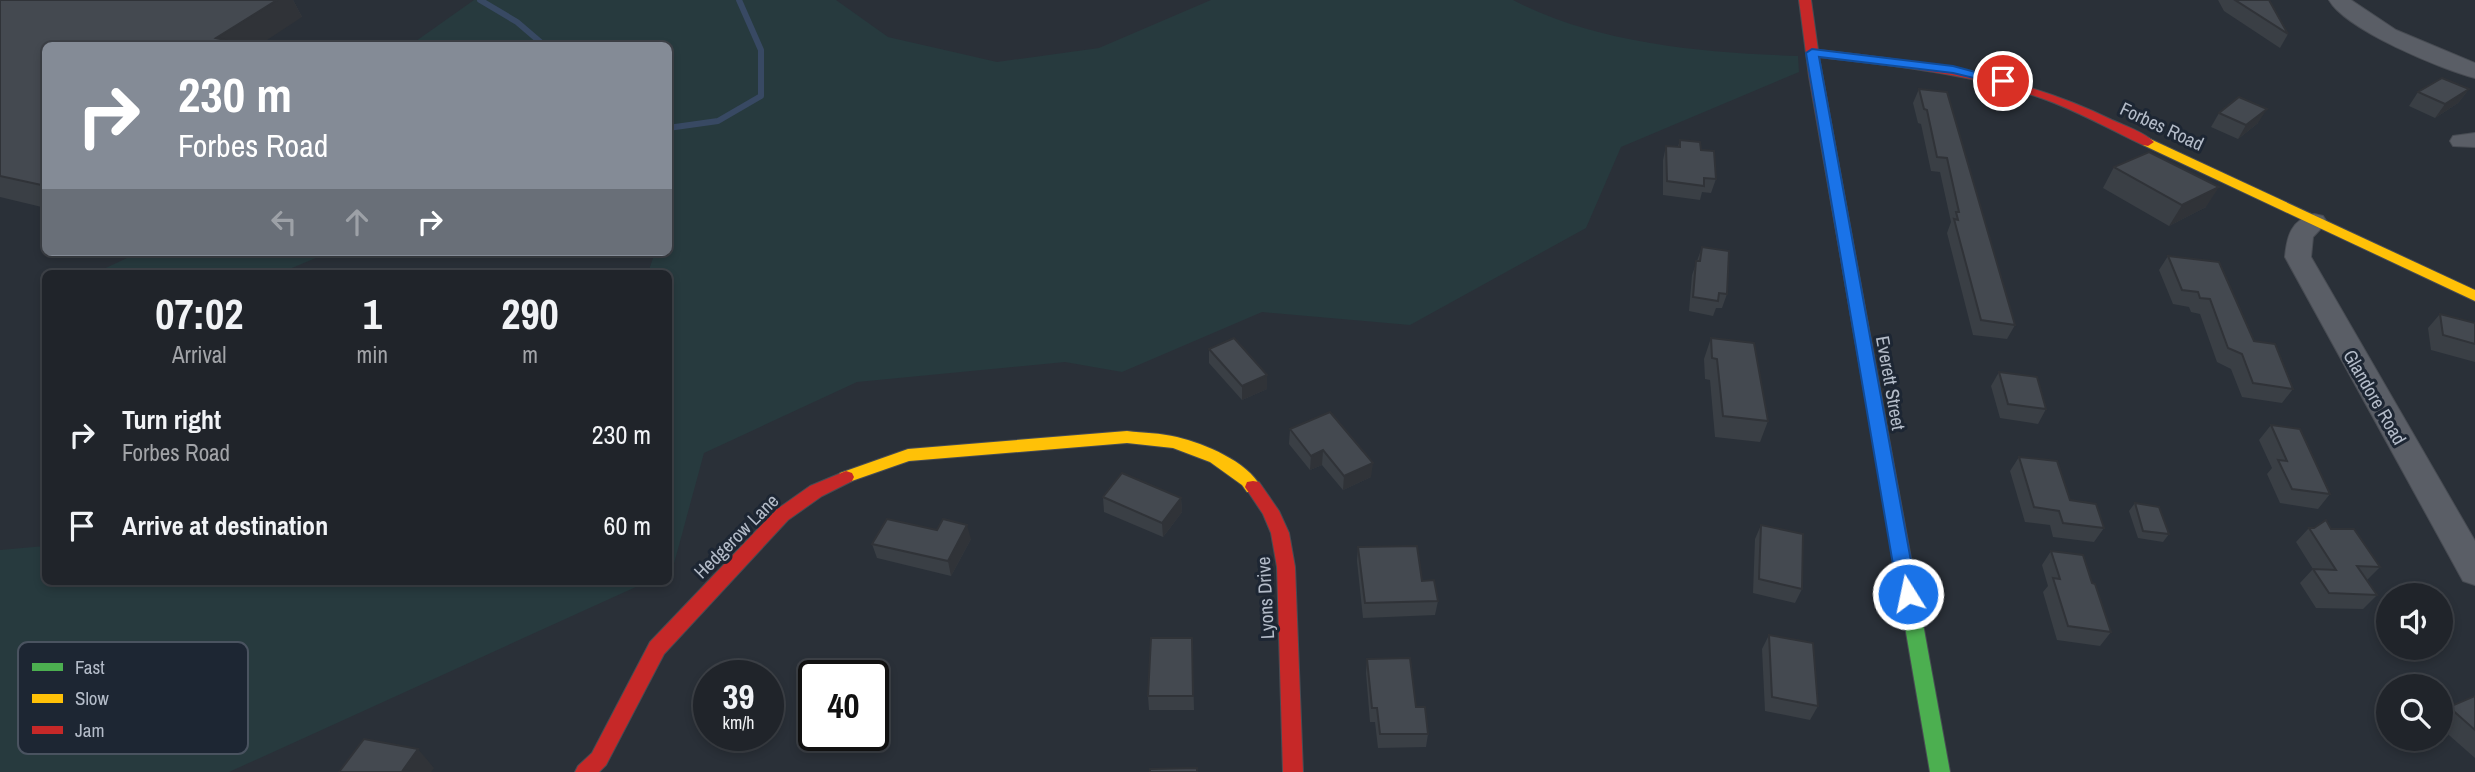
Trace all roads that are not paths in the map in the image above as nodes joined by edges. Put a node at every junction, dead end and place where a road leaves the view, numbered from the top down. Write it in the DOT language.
graph roads {
  1 [pos="1805,0"];
  2 [pos="2340,0"];
  3 [pos="1812,53"];
  4 [pos="2475,71"];
  5 [pos="2315,222"];
  6 [pos="2475,296"];
  7 [pos="1083,439"];
  8 [pos="2475,570"];
  9 [pos="585,772"];
  10 [pos="1293,772"];
  11 [pos="1940,772"];
  1 -- 3 [label="street, Everett Street"];
  2 -- 4 [label="street"];
  3 -- 5 [label="street, Forbes Road"];
  3 -- 11 [label="street, Everett Street"];
  5 -- 6 [label="street, Forbes Road"];
  5 -- 8 [label="street, Glandore Road"];
  7 -- 9 [label="street, Hedgerow Lane"];
  7 -- 10 [label="street, Lyons Drive"];
}
